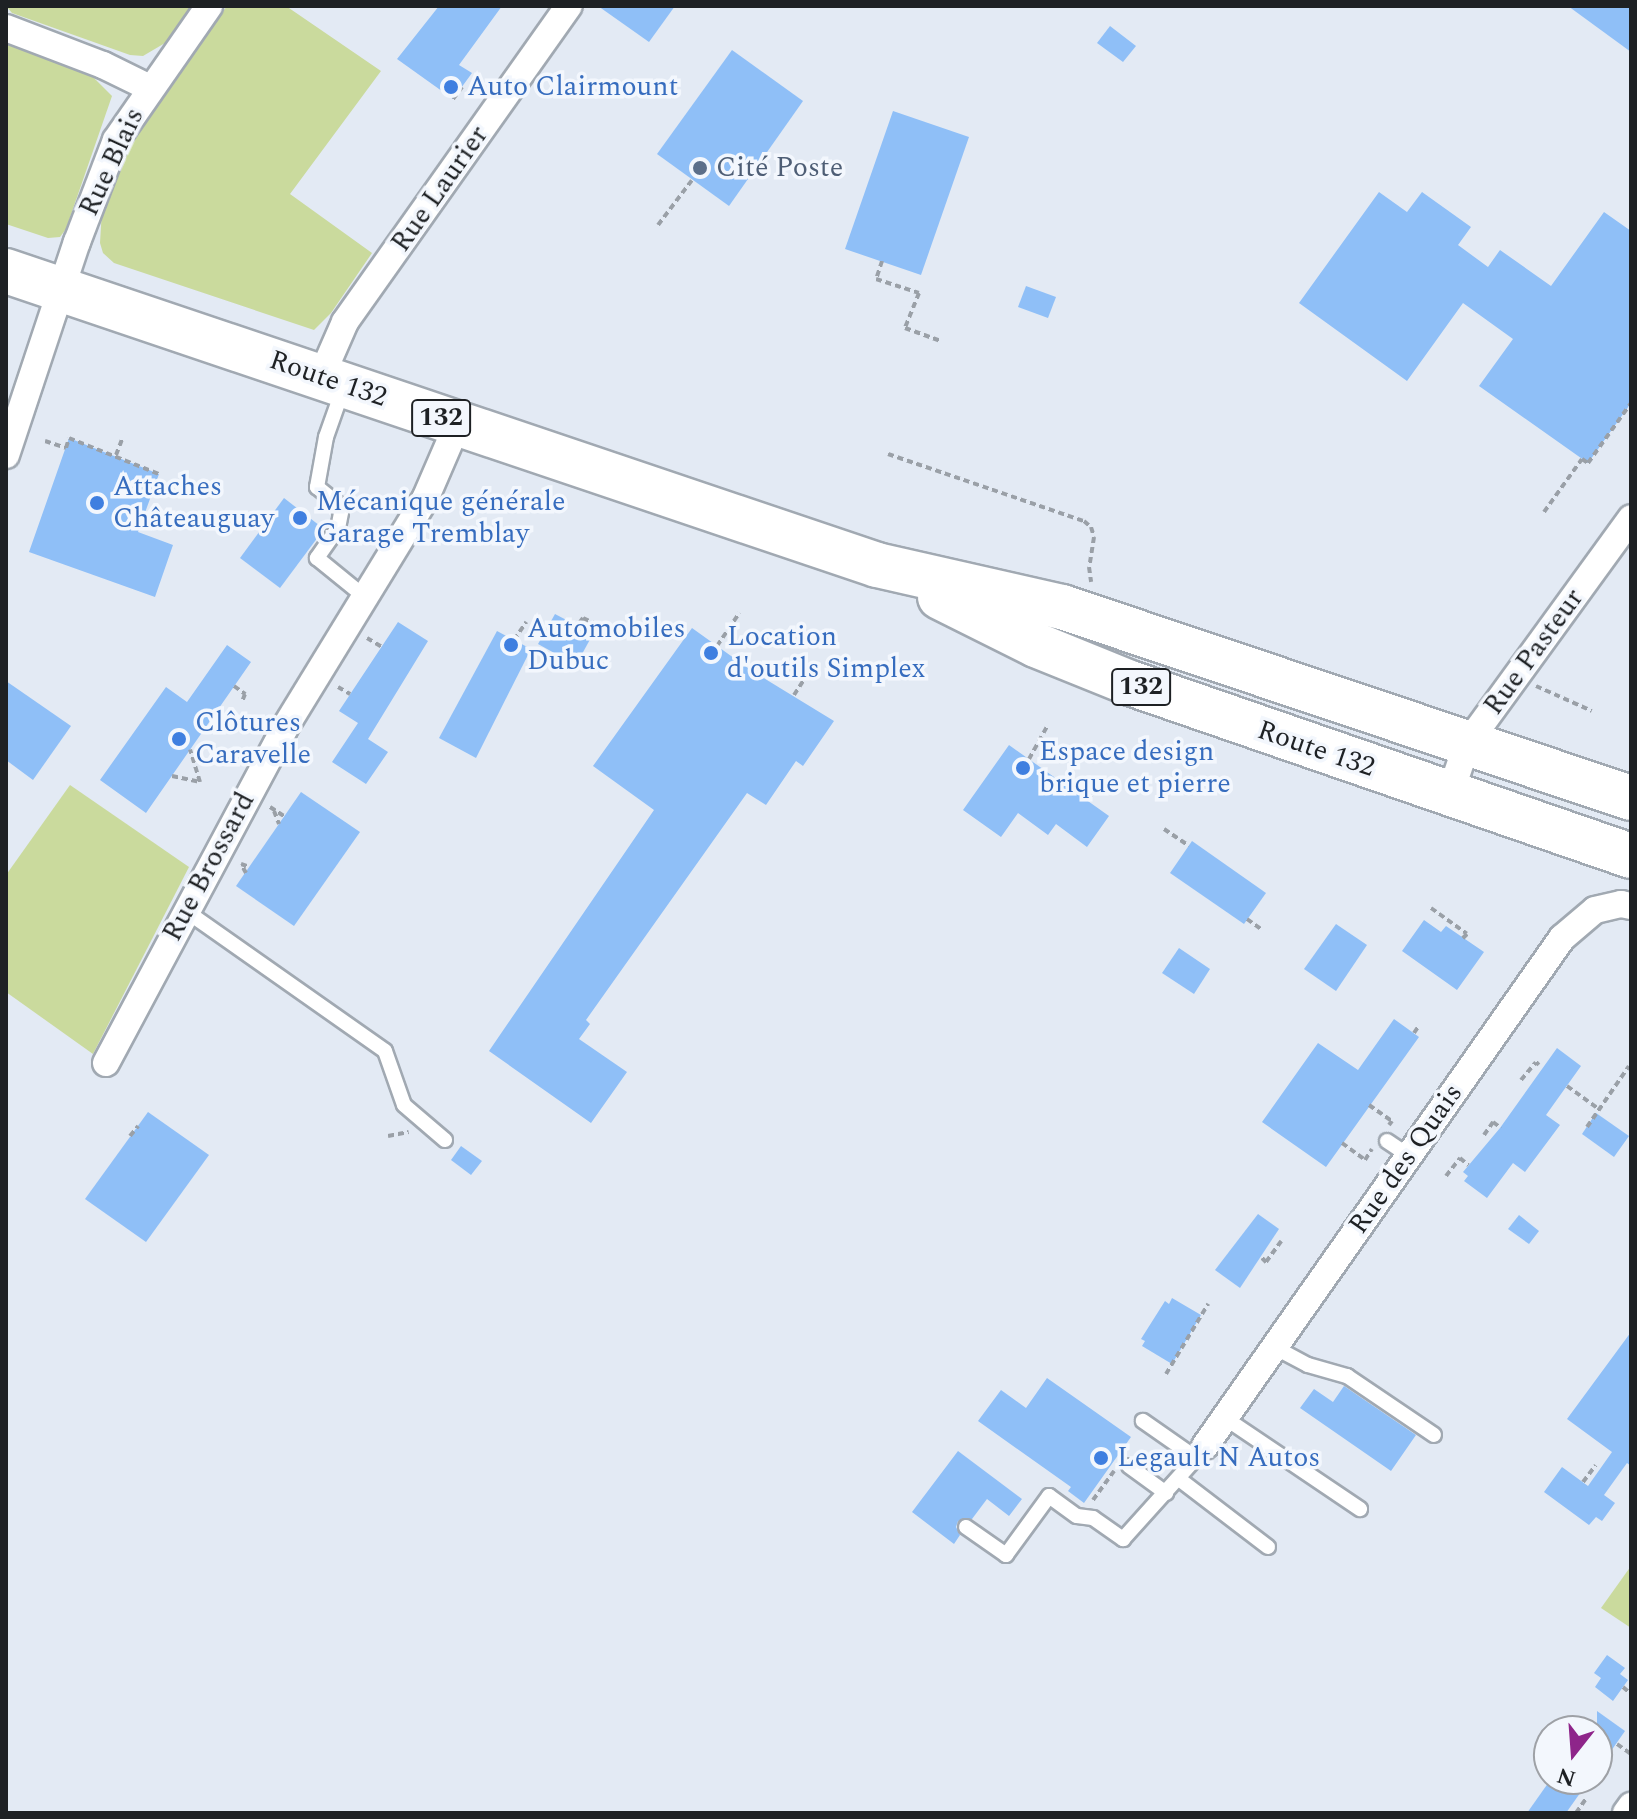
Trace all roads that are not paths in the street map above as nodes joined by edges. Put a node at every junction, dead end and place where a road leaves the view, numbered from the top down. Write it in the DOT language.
graph roads {
  1 [pos="209,6"];
  2 [pos="569,6"];
  3 [pos="6,28"];
  4 [pos="150,88"];
  5 [pos="6,271"];
  6 [pos="61,289"];
  7 [pos="333,381"];
  8 [pos="458,423"];
  9 [pos="6,455"];
  10 [pos="1631,518"];
  11 [pos="877,565"];
  12 [pos="365,597"];
  13 [pos="1147,636"];
  14 [pos="1130,683"];
  15 [pos="1467,744"];
  16 [pos="1450,794"];
  17 [pos="1631,798"];
  18 [pos="1631,856"];
  19 [pos="1631,906"];
  20 [pos="186,911"];
  21 [pos="106,1063"];
  22 [pos="445,1140"];
  23 [pos="1274,1347"];
  24 [pos="1225,1418"];
  25 [pos="1143,1421"];
  26 [pos="1434,1435"];
  27 [pos="1205,1446"];
  28 [pos="1129,1466"];
  29 [pos="1179,1479"];
  30 [pos="1166,1493"];
  31 [pos="1360,1509"];
  32 [pos="966,1527"];
  33 [pos="1268,1547"];
  34 [pos="1631,1806"];
  35 [pos="1626,1813"];
  1 -- 4 [label="street, Rue Blais"];
  2 -- 7 [label="street, Rue Laurier"];
  3 -- 4 [label="street"];
  4 -- 6 [label="street, Rue Blais"];
  5 -- 6 [label="highway, Route 132 / 132"];
  6 -- 7 [label="highway, Route 132 / 132"];
  6 -- 9 [label="street, Rue Blais"];
  7 -- 8 [label="highway, Route 132 / 132"];
  7 -- 12 [label="lane"];
  8 -- 11 [label="highway, Route 132 / 132"];
  8 -- 12 [label="street, Rue Brossard"];
  10 -- 15 [label="street, Rue Pasteur"];
  11 -- 13 [label="highway, Route 132 / 132"];
  11 -- 14 [label="highway, Route 132 / 132"];
  12 -- 20 [label="street, Rue Brossard"];
  13 -- 14 [label="highway"];
  13 -- 15 [label="highway, Route 132 / 132"];
  14 -- 16 [label="highway, Route 132 / 132"];
  15 -- 16 [label="street, Rue Pasteur"];
  15 -- 17 [label="highway, Route 132 / 132"];
  16 -- 18 [label="highway, Route 132 / 132"];
  19 -- 23 [label="street, Rue des Quais"];
  20 -- 21 [label="street, Rue Brossard"];
  20 -- 22 [label="lane"];
  23 -- 24 [label="street, Rue des Quais"];
  23 -- 26 [label="lane"];
  24 -- 27 [label="street, Rue des Quais"];
  24 -- 31 [label="lane"];
  25 -- 29 [label="lane"];
  28 -- 30 [label="lane"];
  29 -- 30 [label="lane"];
  29 -- 33 [label="lane"];
  30 -- 32 [label="lane"];
  34 -- 35 [label="street"];
}
